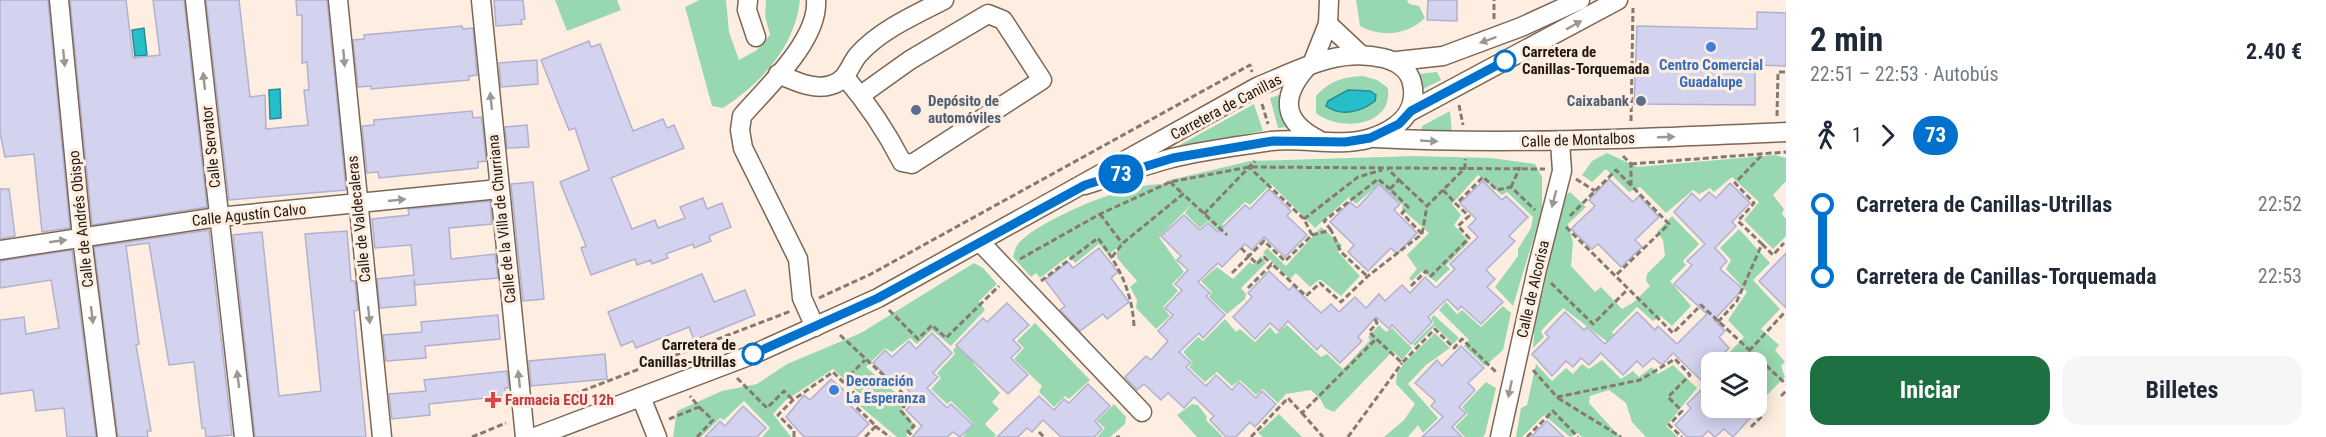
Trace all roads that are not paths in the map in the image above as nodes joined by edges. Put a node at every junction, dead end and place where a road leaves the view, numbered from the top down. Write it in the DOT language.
graph roads {
  1 [pos="59,0"];
  2 [pos="195,0"];
  3 [pos="338,0"];
  4 [pos="481,0"];
  5 [pos="748,0"];
  6 [pos="816,0"];
  7 [pos="944,0"];
  8 [pos="1329,0"];
  9 [pos="1580,0"];
  10 [pos="1618,0"];
  11 [pos="1328,24"];
  12 [pos="756,37"];
  13 [pos="1360,54"];
  14 [pos="1397,61"];
  15 [pos="1309,65"];
  16 [pos="778,74"];
  17 [pos="845,77"];
  18 [pos="861,95"];
  19 [pos="1411,111"];
  20 [pos="1781,132"];
  21 [pos="1370,138"];
  22 [pos="1321,141"];
  23 [pos="1560,142"];
  24 [pos="1085,185"];
  25 [pos="499,189"];
  26 [pos="358,204"];
  27 [pos="218,217"];
  28 [pos="82,238"];
  29 [pos="980,242"];
  30 [pos="0,250"];
  31 [pos="821,325"];
  32 [pos="641,397"];
  33 [pos="1142,412"];
  34 [pos="655,431"];
  35 [pos="107,437"];
  36 [pos="244,437"];
  37 [pos="382,437"];
  38 [pos="525,437"];
  39 [pos="536,437"];
  40 [pos="1500,437"];
  1 -- 28 [label="street, Calle de Andrés Obispo, one-way"];
  27 -- 2 [label="street, Calle Servator, one-way"];
  3 -- 26 [label="street, Calle de Valdecaleras, one-way"];
  25 -- 4 [label="street, Calle de la Villa de Churriana, one-way"];
  5 -- 12 [label="street"];
  6 -- 16 [label="street"];
  7 -- 17 [label="street"];
  8 -- 11 [label="street"];
  9 -- 14 [label="street, one-way"];
  19 -- 10 [label="street, one-way"];
  11 -- 13 [label="street"];
  11 -- 15 [label="street"];
  13 -- 14 [label="street"];
  13 -- 15 [label="street"];
  14 -- 19 [label="street"];
  15 -- 22 [label="street"];
  15 -- 24 [label="street, Carretera de Canillas"];
  16 -- 17 [label="street"];
  16 -- 31 [label="street"];
  17 -- 18 [label="street"];
  18 -- 18 [label="street"];
  19 -- 21 [label="street"];
  23 -- 20 [label="street, Calle de Montalbos, one-way"];
  21 -- 22 [label="street"];
  21 -- 23 [label="street, Calle de Montalbos, one-way"];
  22 -- 24 [label="street, Carretera de Canillas"];
  23 -- 40 [label="street, Calle de Alcorisa, one-way"];
  24 -- 29 [label="street, Carretera de Canillas"];
  26 -- 25 [label="street, Calle Agustín Calvo, one-way"];
  38 -- 25 [label="street, Calle de la Villa de Churriana, one-way"];
  26 -- 27 [label="street, Calle Agustín Calvo"];
  26 -- 37 [label="street, Calle de Valdecaleras, one-way"];
  27 -- 28 [label="street, Calle Agustín Calvo"];
  36 -- 27 [label="street, Calle Servator, one-way"];
  30 -- 28 [label="street, Calle Agustín Calvo, one-way"];
  28 -- 35 [label="street, Calle de Andrés Obispo, one-way"];
  29 -- 31 [label="street, Carretera de Canillas"];
  29 -- 33 [label="street"];
  31 -- 32 [label="street, Carretera de Canillas"];
  32 -- 34 [label="street"];
  32 -- 39 [label="street, Carretera de Canillas"];
}
